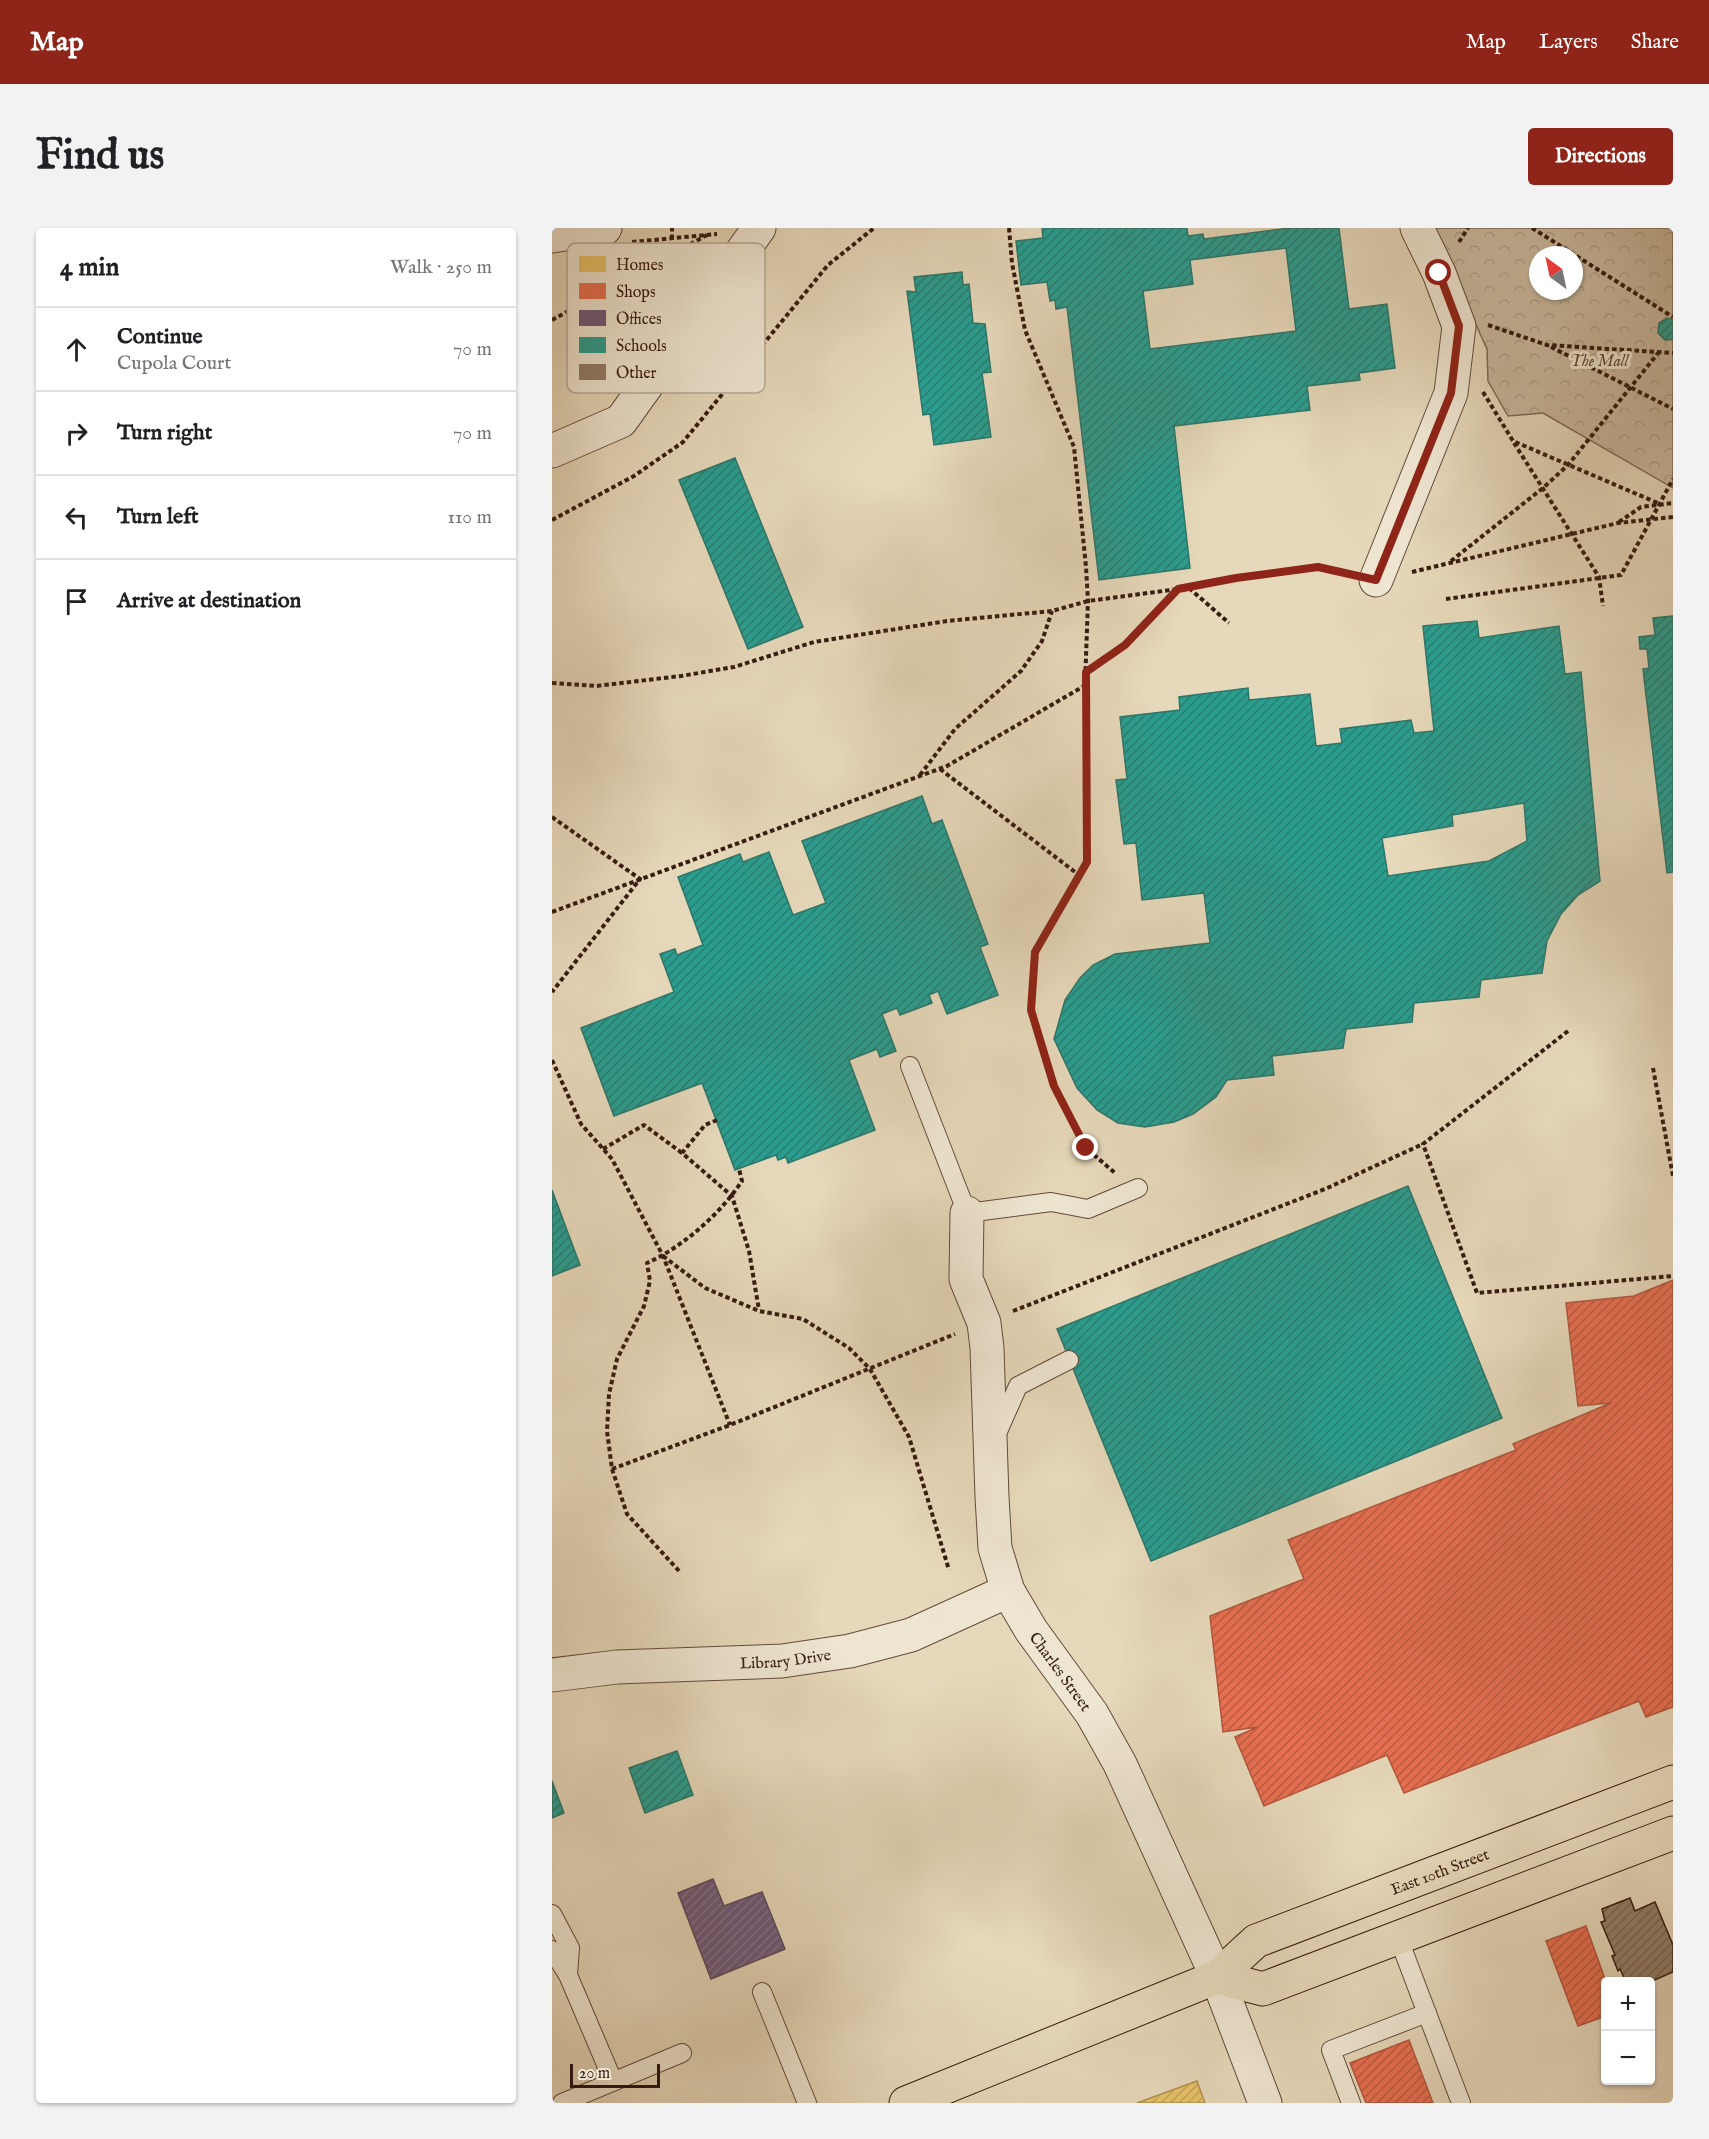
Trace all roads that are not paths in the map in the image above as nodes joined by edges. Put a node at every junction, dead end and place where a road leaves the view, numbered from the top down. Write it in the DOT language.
graph roads {
  1 [pos="1417,228"];
  2 [pos="758,229"];
  3 [pos="615,235"];
  4 [pos="552,236"];
  5 [pos="748,243"];
  6 [pos="641,393"];
  7 [pos="552,451"];
  8 [pos="1376,580"];
  9 [pos="910,1066"];
  10 [pos="1138,1188"];
  11 [pos="967,1213"];
  12 [pos="1069,1360"];
  13 [pos="990,1449"];
  14 [pos="1008,1592"];
  15 [pos="552,1675"];
  16 [pos="1673,1782"];
  17 [pos="1673,1833"];
  18 [pos="552,1914"];
  19 [pos="1398,1937"];
  20 [pos="552,1950"];
  21 [pos="568,1975"];
  22 [pos="1217,1977"];
  23 [pos="762,1992"];
  24 [pos="1427,2013"];
  25 [pos="682,2053"];
  26 [pos="613,2081"];
  27 [pos="587,2098"];
  28 [pos="562,2103"];
  29 [pos="807,2103"];
  30 [pos="906,2103"];
  31 [pos="1265,2103"];
  32 [pos="1351,2103"];
  33 [pos="1461,2103"];
  1 -- 8 [label="street"];
  2 -- 5 [label="street"];
  3 -- 4 [label="street"];
  6 -- 7 [label="street"];
  9 -- 11 [label="lane"];
  10 -- 11 [label="lane"];
  11 -- 13 [label="street, Charles Street"];
  12 -- 13 [label="lane"];
  13 -- 14 [label="street, Charles Street"];
  14 -- 15 [label="street, Library Drive"];
  14 -- 22 [label="street, Charles Street"];
  16 -- 22 [label="main road, East 10th Street"];
  17 -- 19 [label="main road"];
  18 -- 21 [label="lane"];
  19 -- 22 [label="main road"];
  19 -- 24 [label="lane"];
  20 -- 21 [label="lane"];
  21 -- 26 [label="lane"];
  22 -- 30 [label="main road, East 10th Street"];
  22 -- 31 [label="street, Charles Street"];
  23 -- 29 [label="lane"];
  24 -- 32 [label="lane"];
  24 -- 33 [label="lane"];
  25 -- 26 [label="lane"];
  26 -- 27 [label="lane"];
  27 -- 28 [label="lane"];
}
